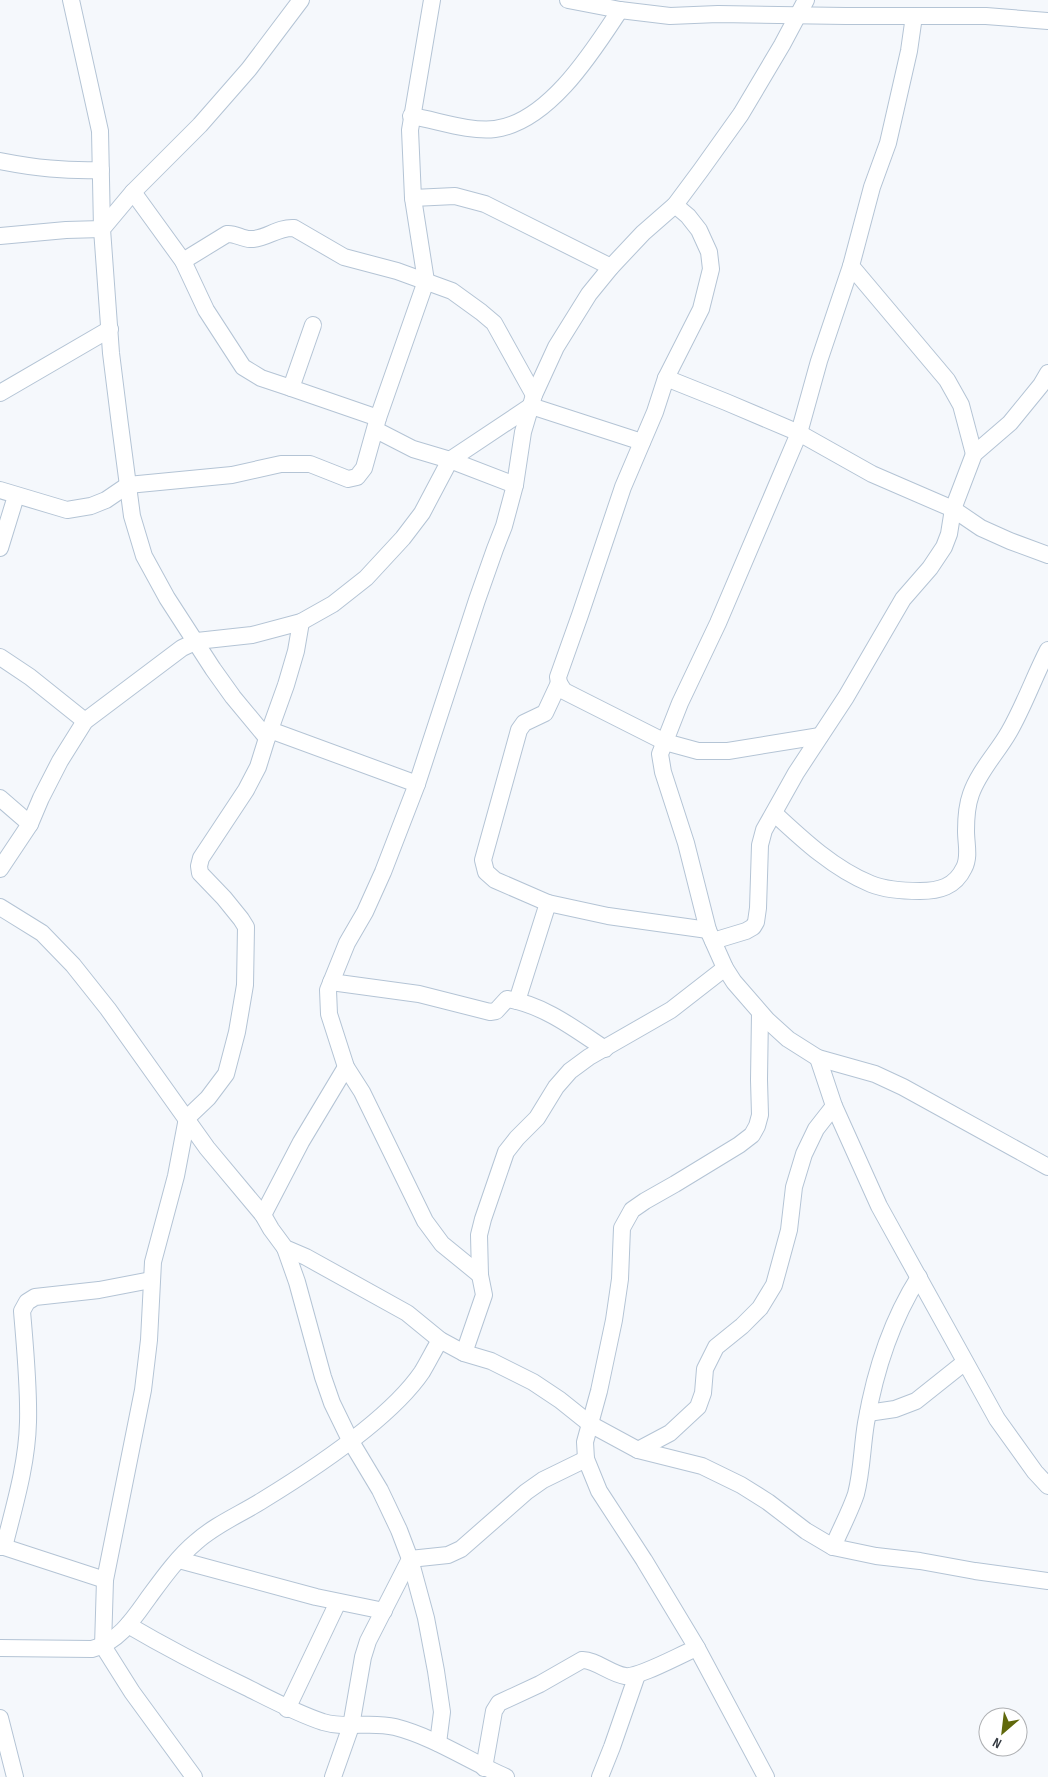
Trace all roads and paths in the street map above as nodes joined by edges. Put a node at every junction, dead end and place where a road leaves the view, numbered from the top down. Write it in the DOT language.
graph roads {
  1 [pos="71,0"];
  2 [pos="301,0"];
  3 [pos="432,0"];
  4 [pos="568,0"];
  5 [pos="806,0"];
  6 [pos="620,10"];
  7 [pos="798,15"];
  8 [pos="914,16"];
  9 [pos="1048,21"];
  10 [pos="411,116"];
  11 [pos="0,161"];
  12 [pos="101,170"];
  13 [pos="133,192"];
  14 [pos="413,198"];
  15 [pos="674,205"];
  16 [pos="102,229"];
  17 [pos="0,236"];
  18 [pos="183,261"];
  19 [pos="851,266"];
  20 [pos="611,267"];
  21 [pos="426,281"];
  22 [pos="313,325"];
  23 [pos="110,329"];
  24 [pos="1048,374"];
  25 [pos="666,378"];
  26 [pos="291,388"];
  27 [pos="0,393"];
  28 [pos="533,401"];
  29 [pos="377,424"];
  30 [pos="799,433"];
  31 [pos="642,442"];
  32 [pos="974,454"];
  33 [pos="450,460"];
  34 [pos="128,485"];
  35 [pos="515,485"];
  36 [pos="0,490"];
  37 [pos="16,496"];
  38 [pos="953,509"];
  39 [pos="0,548"];
  40 [pos="1048,555"];
  41 [pos="301,622"];
  42 [pos="197,641"];
  43 [pos="1048,650"];
  44 [pos="0,657"];
  45 [pos="559,683"];
  46 [pos="85,720"];
  47 [pos="268,734"];
  48 [pos="820,736"];
  49 [pos="665,742"];
  50 [pos="417,784"];
  51 [pos="0,798"];
  52 [pos="774,813"];
  53 [pos="30,824"];
  54 [pos="0,869"];
  55 [pos="548,903"];
  56 [pos="0,907"];
  57 [pos="711,936"];
  58 [pos="725,968"];
  59 [pos="331,982"];
  60 [pos="517,1001"];
  61 [pos="760,1013"];
  62 [pos="605,1049"];
  63 [pos="818,1058"];
  64 [pos="346,1066"];
  65 [pos="834,1106"];
  66 [pos="187,1118"];
  67 [pos="1048,1167"];
  68 [pos="263,1215"];
  69 [pos="285,1248"];
  70 [pos="480,1274"];
  71 [pos="919,1277"];
  72 [pos="151,1280"];
  73 [pos="440,1340"];
  74 [pos="464,1353"];
  75 [pos="965,1362"];
  76 [pos="868,1413"];
  77 [pos="590,1424"];
  78 [pos="350,1440"];
  79 [pos="638,1450"];
  80 [pos="586,1458"];
  81 [pos="1048,1486"];
  82 [pos="2,1547"];
  83 [pos="832,1547"];
  84 [pos="410,1559"];
  85 [pos="179,1560"];
  86 [pos="105,1580"];
  87 [pos="1048,1581"];
  88 [pos="338,1602"];
  89 [pos="384,1611"];
  90 [pos="128,1625"];
  91 [pos="103,1646"];
  92 [pos="0,1648"];
  93 [pos="696,1648"];
  94 [pos="637,1675"];
  95 [pos="287,1708"];
  96 [pos="0,1718"];
  97 [pos="352,1726"];
  98 [pos="438,1743"];
  99 [pos="484,1768"];
  100 [pos="15,1777"];
  101 [pos="194,1777"];
  102 [pos="333,1777"];
  103 [pos="506,1777"];
  104 [pos="600,1777"];
  105 [pos="766,1777"];
  1 -- 12 [label="street"];
  2 -- 13 [label="street"];
  3 -- 10 [label="street"];
  4 -- 6 [label="street"];
  5 -- 7 [label="street"];
  6 -- 7 [label="street"];
  6 -- 10 [label="street"];
  7 -- 8 [label="street"];
  7 -- 15 [label="street"];
  8 -- 9 [label="street"];
  8 -- 19 [label="street"];
  10 -- 14 [label="street"];
  11 -- 12 [label="street"];
  12 -- 16 [label="street"];
  13 -- 16 [label="street"];
  13 -- 18 [label="street"];
  14 -- 20 [label="street"];
  14 -- 21 [label="street"];
  15 -- 20 [label="street"];
  15 -- 25 [label="street"];
  16 -- 17 [label="street"];
  16 -- 23 [label="street"];
  18 -- 21 [label="street"];
  18 -- 26 [label="street"];
  19 -- 30 [label="street"];
  19 -- 32 [label="street"];
  20 -- 28 [label="street"];
  21 -- 28 [label="street"];
  21 -- 29 [label="street"];
  22 -- 26 [label="street"];
  23 -- 27 [label="street"];
  23 -- 34 [label="street"];
  24 -- 32 [label="street"];
  25 -- 30 [label="street"];
  25 -- 31 [label="street"];
  26 -- 29 [label="street"];
  28 -- 31 [label="street"];
  28 -- 33 [label="street"];
  28 -- 35 [label="street"];
  29 -- 33 [label="street"];
  29 -- 34 [label="street"];
  30 -- 38 [label="street"];
  30 -- 49 [label="street"];
  31 -- 45 [label="street"];
  32 -- 38 [label="street"];
  33 -- 35 [label="street"];
  33 -- 41 [label="street"];
  34 -- 37 [label="street"];
  34 -- 42 [label="street"];
  35 -- 50 [label="street"];
  36 -- 37 [label="street"];
  37 -- 39 [label="street"];
  38 -- 40 [label="street"];
  38 -- 48 [label="street"];
  41 -- 42 [label="street"];
  41 -- 47 [label="street"];
  42 -- 46 [label="street"];
  42 -- 47 [label="street"];
  43 -- 52 [label="street"];
  44 -- 46 [label="street"];
  45 -- 49 [label="street"];
  45 -- 55 [label="street"];
  46 -- 53 [label="street"];
  47 -- 50 [label="street"];
  47 -- 66 [label="street"];
  48 -- 49 [label="street"];
  48 -- 52 [label="street"];
  49 -- 57 [label="street"];
  50 -- 59 [label="street"];
  51 -- 53 [label="street"];
  52 -- 57 [label="street"];
  53 -- 54 [label="street"];
  55 -- 57 [label="street"];
  55 -- 60 [label="street"];
  56 -- 66 [label="street"];
  57 -- 58 [label="street"];
  58 -- 61 [label="street"];
  58 -- 62 [label="street"];
  59 -- 60 [label="street"];
  59 -- 64 [label="street"];
  60 -- 62 [label="street"];
  61 -- 63 [label="street"];
  61 -- 77 [label="street"];
  62 -- 70 [label="street"];
  63 -- 65 [label="street"];
  63 -- 67 [label="street"];
  64 -- 68 [label="street"];
  64 -- 70 [label="street"];
  65 -- 71 [label="street"];
  65 -- 79 [label="street"];
  66 -- 68 [label="street"];
  66 -- 72 [label="street"];
  68 -- 69 [label="street"];
  69 -- 73 [label="street"];
  69 -- 78 [label="street"];
  70 -- 74 [label="street"];
  71 -- 75 [label="street"];
  71 -- 76 [label="street"];
  72 -- 82 [label="street"];
  72 -- 86 [label="street"];
  73 -- 74 [label="street"];
  73 -- 78 [label="street"];
  74 -- 77 [label="street"];
  75 -- 76 [label="street"];
  75 -- 81 [label="street"];
  76 -- 83 [label="street"];
  77 -- 79 [label="street"];
  77 -- 80 [label="street"];
  78 -- 84 [label="street"];
  78 -- 85 [label="street"];
  79 -- 83 [label="street"];
  80 -- 84 [label="street"];
  80 -- 93 [label="street"];
  82 -- 86 [label="street"];
  83 -- 87 [label="street"];
  84 -- 89 [label="street"];
  84 -- 98 [label="street"];
  85 -- 88 [label="street"];
  85 -- 90 [label="street"];
  86 -- 91 [label="street"];
  88 -- 89 [label="street"];
  88 -- 95 [label="street"];
  89 -- 97 [label="street"];
  90 -- 91 [label="street"];
  90 -- 95 [label="street"];
  91 -- 92 [label="street"];
  91 -- 101 [label="street"];
  93 -- 94 [label="street"];
  93 -- 105 [label="street"];
  94 -- 99 [label="street"];
  94 -- 104 [label="street"];
  95 -- 97 [label="street"];
  96 -- 100 [label="street"];
  97 -- 98 [label="street"];
  97 -- 102 [label="street"];
  98 -- 99 [label="street"];
  99 -- 103 [label="street"];
}
